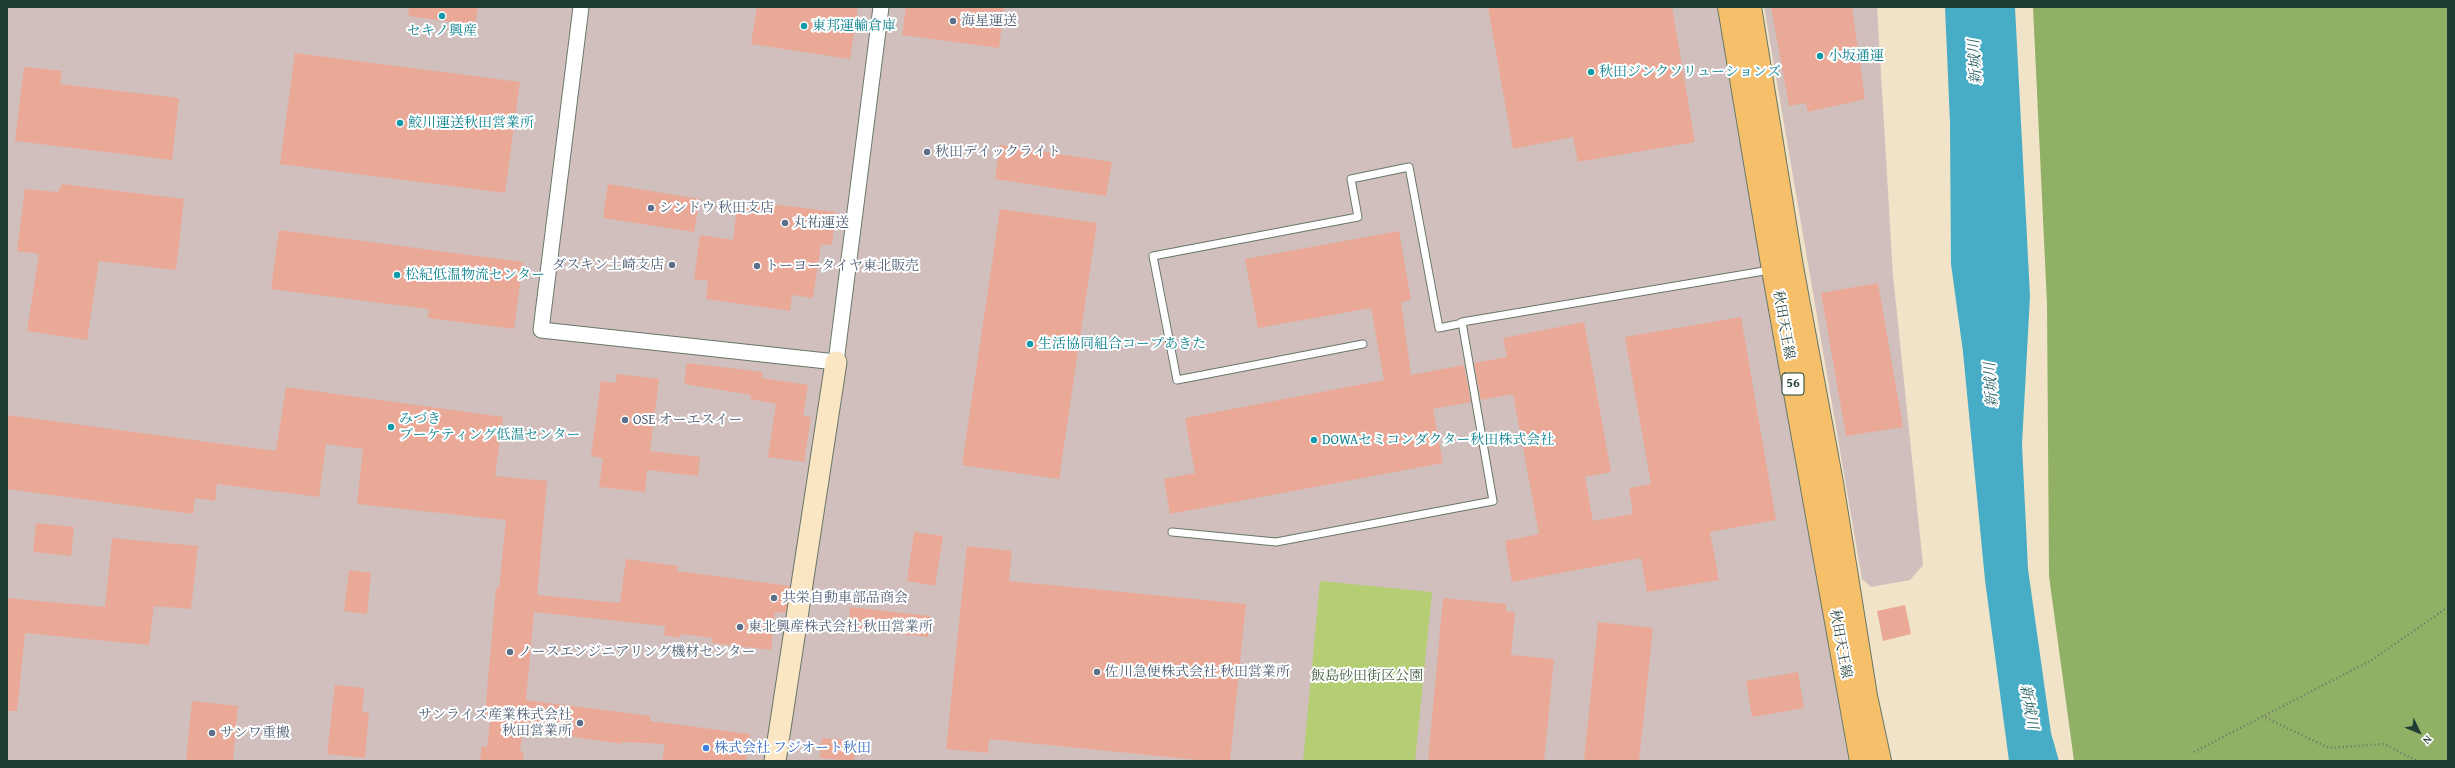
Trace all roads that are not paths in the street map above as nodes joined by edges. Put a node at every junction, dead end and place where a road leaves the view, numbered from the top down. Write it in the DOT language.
graph roads {
  1 [pos="581,7"];
  2 [pos="880,7"];
  3 [pos="1729,7"];
  4 [pos="1750,7"];
  5 [pos="1783,268"];
  6 [pos="1462,323"];
  7 [pos="1363,344"];
  8 [pos="836,362"];
  9 [pos="1172,532"];
  10 [pos="775,761"];
  11 [pos="1861,761"];
  12 [pos="1880,761"];
  1 -- 8 [label="street"];
  2 -- 8 [label="street"];
  3 -- 5 [label="main road, 秋田天王線 / 56"];
  4 -- 5 [label="main road, 秋田天王線 / 56"];
  5 -- 6 [label="lane"];
  5 -- 11 [label="main road, 秋田天王線 / 56"];
  5 -- 12 [label="main road, 秋田天王線 / 56"];
  6 -- 7 [label="lane"];
  6 -- 9 [label="lane"];
  8 -- 10 [label="street"];
}
